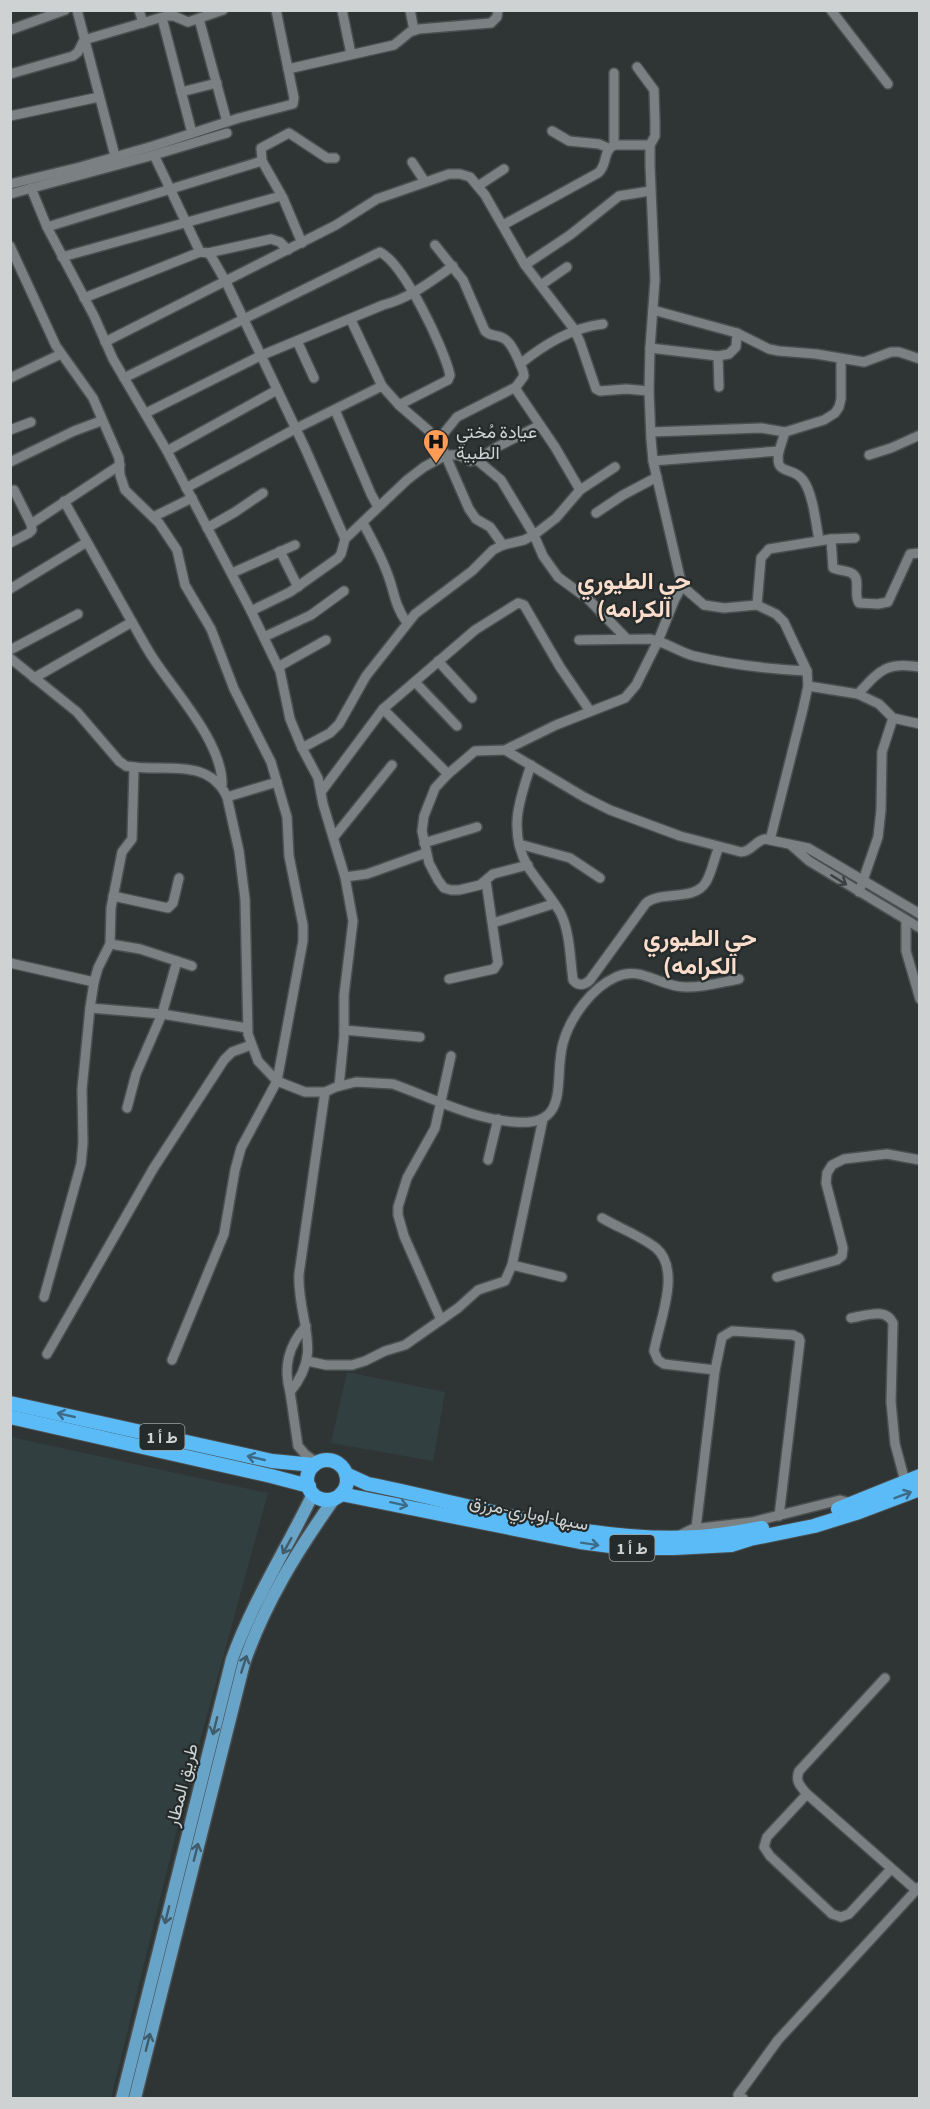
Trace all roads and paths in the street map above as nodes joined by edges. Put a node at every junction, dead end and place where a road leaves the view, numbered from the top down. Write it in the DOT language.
graph roads {
  1 [pos="65,10"];
  2 [pos="77,10"];
  3 [pos="139,10"];
  4 [pos="276,10"];
  5 [pos="342,10"];
  6 [pos="410,10"];
  7 [pos="498,10"];
  8 [pos="831,10"];
  9 [pos="220,11"];
  10 [pos="162,18"];
  11 [pos="199,19"];
  12 [pos="143,23"];
  13 [pos="10,30"];
  14 [pos="414,30"];
  15 [pos="84,40"];
  16 [pos="351,54"];
  17 [pos="638,67"];
  18 [pos="288,69"];
  19 [pos="614,73"];
  20 [pos="10,74"];
  21 [pos="217,83"];
  22 [pos="888,84"];
  23 [pos="181,92"];
  24 [pos="99,97"];
  25 [pos="10,116"];
  26 [pos="227,122"];
  27 [pos="552,131"];
  28 [pos="192,133"];
  29 [pos="227,133"];
  30 [pos="650,145"];
  31 [pos="611,147"];
  32 [pos="154,155"];
  33 [pos="115,156"];
  34 [pos="336,158"];
  35 [pos="262,161"];
  36 [pos="412,162"];
  37 [pos="504,169"];
  38 [pos="425,182"];
  39 [pos="10,184"];
  40 [pos="478,186"];
  41 [pos="31,188"];
  42 [pos="171,189"];
  43 [pos="650,190"];
  44 [pos="10,194"];
  45 [pos="281,196"];
  46 [pos="185,222"];
  47 [pos="503,225"];
  48 [pos="47,227"];
  49 [pos="302,243"];
  50 [pos="435,245"];
  51 [pos="10,246"];
  52 [pos="288,250"];
  53 [pos="204,253"];
  54 [pos="62,256"];
  55 [pos="525,265"];
  56 [pos="453,266"];
  57 [pos="567,267"];
  58 [pos="20,268"];
  59 [pos="10,272"];
  60 [pos="226,282"];
  61 [pos="540,285"];
  62 [pos="413,294"];
  63 [pos="84,298"];
  64 [pos="653,310"];
  65 [pos="243,320"];
  66 [pos="351,320"];
  67 [pos="603,324"];
  68 [pos="574,329"];
  69 [pos="737,333"];
  70 [pos="297,341"];
  71 [pos="105,342"];
  72 [pos="650,348"];
  73 [pos="61,354"];
  74 [pos="260,356"];
  75 [pos="718,356"];
  76 [pos="841,359"];
  77 [pos="920,359"];
  78 [pos="520,363"];
  79 [pos="10,378"];
  80 [pos="124,378"];
  81 [pos="314,378"];
  82 [pos="382,386"];
  83 [pos="516,387"];
  84 [pos="719,387"];
  85 [pos="277,390"];
  86 [pos="649,391"];
  87 [pos="399,405"];
  88 [pos="335,410"];
  89 [pos="146,413"];
  90 [pos="101,421"];
  91 [pos="31,422"];
  92 [pos="540,425"];
  93 [pos="296,429"];
  94 [pos="10,430"];
  95 [pos="651,432"];
  96 [pos="785,432"];
  97 [pos="920,435"];
  98 [pos="436,438"];
  99 [pos="167,451"];
  100 [pos="779,451"];
  101 [pos="446,455"];
  102 [pos="869,455"];
  103 [pos="477,460"];
  104 [pos="653,461"];
  105 [pos="10,462"];
  106 [pos="120,465"];
  107 [pos="615,467"];
  108 [pos="657,477"];
  109 [pos="12,488"];
  110 [pos="186,488"];
  111 [pos="580,490"];
  112 [pos="263,493"];
  113 [pos="192,498"];
  114 [pos="64,501"];
  115 [pos="378,507"];
  116 [pos="596,513"];
  117 [pos="153,517"];
  118 [pos="363,523"];
  119 [pos="31,524"];
  120 [pos="207,528"];
  121 [pos="534,535"];
  122 [pos="831,538"];
  123 [pos="855,538"];
  124 [pos="345,539"];
  125 [pos="819,540"];
  126 [pos="87,542"];
  127 [pos="10,543"];
  128 [pos="295,545"];
  129 [pos="504,545"];
  130 [pos="280,551"];
  131 [pos="920,553"];
  132 [pos="232,573"];
  133 [pos="682,586"];
  134 [pos="298,587"];
  135 [pos="10,589"];
  136 [pos="344,591"];
  137 [pos="757,606"];
  138 [pos="251,610"];
  139 [pos="78,614"];
  140 [pos="132,622"];
  141 [pos="407,623"];
  142 [pos="264,637"];
  143 [pos="626,638"];
  144 [pos="326,640"];
  145 [pos="579,640"];
  146 [pos="658,641"];
  147 [pos="10,650"];
  148 [pos="438,661"];
  149 [pos="12,663"];
  150 [pos="278,667"];
  151 [pos="920,667"];
  152 [pos="807,671"];
  153 [pos="34,678"];
  154 [pos="415,682"];
  155 [pos="808,687"];
  156 [pos="858,694"];
  157 [pos="472,698"];
  158 [pos="383,709"];
  159 [pos="590,711"];
  160 [pos="893,718"];
  161 [pos="920,724"];
  162 [pos="457,726"];
  163 [pos="302,748"];
  164 [pos="505,750"];
  165 [pos="392,765"];
  166 [pos="531,765"];
  167 [pos="134,767"];
  168 [pos="448,774"];
  169 [pos="277,782"];
  170 [pos="222,785"];
  171 [pos="321,792"];
  172 [pos="228,797"];
  173 [pos="477,827"];
  174 [pos="334,837"];
  175 [pos="770,840"];
  176 [pos="519,844"];
  177 [pos="792,846"];
  178 [pos="719,847"];
  179 [pos="425,848"];
  180 [pos="528,865"];
  181 [pos="345,877"];
  182 [pos="179,878"];
  183 [pos="600,878"];
  184 [pos="864,880"];
  185 [pos="486,881"];
  186 [pos="859,892"];
  187 [pos="113,896"];
  188 [pos="553,904"];
  189 [pos="920,914"];
  190 [pos="906,920"];
  191 [pos="493,923"];
  192 [pos="920,928"];
  193 [pos="110,944"];
  194 [pos="177,961"];
  195 [pos="10,963"];
  196 [pos="192,966"];
  197 [pos="449,978"];
  198 [pos="740,978"];
  199 [pos="94,982"];
  200 [pos="920,999"];
  201 [pos="90,1008"];
  202 [pos="162,1014"];
  203 [pos="247,1029"];
  204 [pos="344,1030"];
  205 [pos="420,1037"];
  206 [pos="251,1045"];
  207 [pos="451,1056"];
  208 [pos="278,1081"];
  209 [pos="339,1086"];
  210 [pos="324,1092"];
  211 [pos="441,1101"];
  212 [pos="127,1108"];
  213 [pos="498,1119"];
  214 [pos="543,1119"];
  215 [pos="488,1160"];
  216 [pos="920,1160"];
  217 [pos="602,1218"];
  218 [pos="512,1265"];
  219 [pos="562,1277"];
  220 [pos="777,1277"];
  221 [pos="44,1297"];
  222 [pos="851,1318"];
  223 [pos="441,1320"];
  224 [pos="306,1326"];
  225 [pos="47,1354"];
  226 [pos="172,1360"];
  227 [pos="307,1361"];
  228 [pos="715,1370"];
  229 [pos="290,1392"];
  230 [pos="10,1403"];
  231 [pos="10,1417"];
  232 [pos="316,1464"];
  233 [pos="346,1474"];
  234 [pos="920,1476"];
  235 [pos="905,1481"];
  236 [pos="920,1489"];
  237 [pos="311,1490"];
  238 [pos="338,1496"];
  239 [pos="853,1504"];
  240 [pos="779,1516"];
  241 [pos="696,1528"];
  242 [pos="675,1537"];
  243 [pos="885,1678"];
  244 [pos="807,1794"];
  245 [pos="891,1869"];
  246 [pos="918,1888"];
  247 [pos="122,2098"];
  248 [pos="135,2098"];
  249 [pos="743,2098"];
  1 -- 13 [label="street"];
  2 -- 15 [label="street"];
  3 -- 12 [label="street"];
  4 -- 18 [label="street"];
  5 -- 16 [label="street"];
  6 -- 14 [label="street"];
  7 -- 14 [label="street"];
  8 -- 22 [label="street"];
  9 -- 11 [label="street"];
  10 -- 11 [label="street"];
  10 -- 12 [label="street"];
  10 -- 23 [label="street"];
  11 -- 21 [label="street"];
  12 -- 15 [label="street"];
  14 -- 16 [label="street"];
  15 -- 20 [label="street"];
  15 -- 24 [label="street"];
  16 -- 18 [label="street"];
  17 -- 30 [label="street"];
  18 -- 26 [label="street"];
  19 -- 31 [label="street"];
  21 -- 23 [label="street"];
  21 -- 26 [label="street"];
  23 -- 28 [label="street"];
  24 -- 25 [label="street"];
  24 -- 33 [label="street"];
  26 -- 28 [label="street"];
  27 -- 31 [label="street"];
  28 -- 33 [label="street"];
  29 -- 32 [label="street"];
  30 -- 31 [label="street"];
  30 -- 43 [label="street"];
  31 -- 47 [label="street"];
  32 -- 41 [label="street"];
  32 -- 42 [label="street"];
  33 -- 39 [label="street"];
  34 -- 35 [label="street"];
  35 -- 42 [label="street"];
  35 -- 45 [label="street"];
  36 -- 38 [label="street"];
  37 -- 40 [label="street"];
  38 -- 40 [label="street"];
  38 -- 49 [label="street"];
  40 -- 47 [label="street"];
  41 -- 44 [label="street"];
  41 -- 48 [label="street"];
  42 -- 46 [label="street"];
  42 -- 48 [label="street"];
  43 -- 55 [label="street"];
  43 -- 64 [label="street"];
  45 -- 46 [label="street"];
  45 -- 49 [label="street"];
  46 -- 53 [label="street"];
  46 -- 54 [label="street"];
  47 -- 55 [label="street"];
  48 -- 54 [label="street"];
  49 -- 52 [label="street"];
  50 -- 56 [label="street"];
  51 -- 58 [label="street"];
  52 -- 53 [label="street"];
  52 -- 60 [label="street"];
  53 -- 60 [label="street"];
  53 -- 63 [label="street"];
  54 -- 63 [label="street"];
  55 -- 61 [label="street"];
  56 -- 62 [label="street"];
  56 -- 78 [label="street"];
  57 -- 61 [label="street"];
  58 -- 59 [label="street"];
  58 -- 73 [label="street"];
  60 -- 65 [label="street"];
  60 -- 71 [label="street"];
  61 -- 68 [label="street"];
  62 -- 65 [label="street"];
  62 -- 66 [label="street"];
  62 -- 87 [label="street"];
  63 -- 71 [label="street"];
  64 -- 69 [label="street"];
  64 -- 72 [label="street"];
  65 -- 74 [label="street"];
  65 -- 80 [label="street"];
  66 -- 70 [label="street"];
  66 -- 82 [label="street"];
  67 -- 68 [label="street"];
  68 -- 78 [label="street"];
  68 -- 86 [label="street"];
  69 -- 75 [label="street"];
  69 -- 76 [label="street"];
  70 -- 74 [label="street"];
  70 -- 81 [label="street"];
  71 -- 80 [label="street"];
  72 -- 75 [label="street"];
  72 -- 86 [label="street"];
  73 -- 79 [label="street"];
  73 -- 90 [label="street"];
  74 -- 85 [label="street"];
  74 -- 89 [label="street"];
  75 -- 84 [label="street"];
  76 -- 77 [label="street"];
  76 -- 96 [label="street"];
  78 -- 83 [label="street"];
  80 -- 89 [label="street"];
  82 -- 87 [label="street"];
  82 -- 88 [label="street"];
  83 -- 92 [label="street"];
  83 -- 98 [label="street"];
  85 -- 93 [label="street"];
  85 -- 99 [label="street"];
  86 -- 95 [label="street"];
  87 -- 98 [label="street"];
  88 -- 93 [label="street"];
  88 -- 115 [label="street"];
  89 -- 99 [label="street"];
  90 -- 105 [label="street"];
  90 -- 106 [label="street"];
  91 -- 94 [label="street"];
  92 -- 103 [label="street"];
  92 -- 111 [label="street"];
  93 -- 110 [label="street"];
  93 -- 124 [label="street"];
  95 -- 96 [label="street"];
  95 -- 104 [label="street"];
  96 -- 100 [label="street"];
  97 -- 102 [label="street"];
  98 -- 101 [label="street"];
  99 -- 110 [label="street"];
  100 -- 104 [label="street"];
  100 -- 125 [label="street"];
  101 -- 103 [label="street"];
  101 -- 115 [label="street"];
  101 -- 129 [label="street"];
  103 -- 121 [label="street"];
  104 -- 108 [label="street"];
  106 -- 114 [label="street"];
  106 -- 117 [label="street"];
  107 -- 111 [label="street"];
  108 -- 116 [label="street"];
  108 -- 133 [label="street"];
  109 -- 119 [label="street"];
  110 -- 113 [label="street"];
  111 -- 121 [label="street"];
  112 -- 120 [label="street"];
  113 -- 117 [label="street"];
  113 -- 120 [label="street"];
  114 -- 119 [label="street"];
  114 -- 126 [label="street"];
  115 -- 118 [label="street"];
  117 -- 169 [label="street"];
  118 -- 124 [label="street"];
  118 -- 141 [label="street"];
  119 -- 127 [label="street"];
  120 -- 132 [label="street"];
  121 -- 129 [label="street"];
  121 -- 143 [label="street"];
  122 -- 123 [label="street"];
  122 -- 125 [label="street"];
  122 -- 131 [label="street"];
  124 -- 134 [label="street"];
  125 -- 137 [label="street"];
  126 -- 135 [label="street"];
  126 -- 140 [label="street"];
  128 -- 130 [label="street"];
  129 -- 141 [label="street"];
  130 -- 132 [label="street"];
  130 -- 134 [label="street"];
  132 -- 138 [label="street"];
  133 -- 137 [label="street"];
  133 -- 146 [label="street"];
  134 -- 138 [label="street"];
  136 -- 142 [label="street"];
  137 -- 152 [label="street"];
  138 -- 142 [label="street"];
  139 -- 147 [label="street"];
  140 -- 153 [label="street"];
  140 -- 170 [label="street"];
  141 -- 163 [label="street"];
  142 -- 150 [label="street"];
  143 -- 145 [label="street"];
  143 -- 146 [label="street"];
  144 -- 150 [label="street"];
  146 -- 152 [label="street"];
  146 -- 159 [label="street"];
  148 -- 154 [label="street"];
  148 -- 157 [label="street"];
  148 -- 159 [label="street"];
  149 -- 153 [label="street"];
  150 -- 163 [label="street"];
  151 -- 156 [label="street"];
  152 -- 155 [label="street"];
  153 -- 167 [label="street"];
  154 -- 158 [label="street"];
  154 -- 162 [label="street"];
  155 -- 156 [label="street"];
  155 -- 175 [label="street"];
  156 -- 160 [label="street"];
  158 -- 168 [label="street"];
  158 -- 171 [label="street"];
  159 -- 164 [label="street"];
  160 -- 161 [label="street"];
  160 -- 184 [label="street"];
  163 -- 171 [label="street"];
  164 -- 166 [label="street"];
  164 -- 168 [label="street"];
  165 -- 174 [label="street"];
  166 -- 176 [label="street"];
  166 -- 178 [label="street"];
  167 -- 170 [label="street"];
  167 -- 187 [label="street"];
  168 -- 179 [label="street"];
  169 -- 172 [label="street"];
  169 -- 208 [label="street"];
  170 -- 172 [label="street"];
  171 -- 174 [label="street"];
  172 -- 203 [label="street"];
  173 -- 179 [label="street"];
  174 -- 181 [label="street"];
  175 -- 177 [label="street"];
  175 -- 178 [label="street"];
  176 -- 180 [label="street"];
  176 -- 183 [label="street"];
  177 -- 184 [label="street"];
  177 -- 186 [label="street, one-way"];
  178 -- 188 [label="street"];
  179 -- 181 [label="street"];
  179 -- 185 [label="street"];
  180 -- 185 [label="street"];
  180 -- 188 [label="street"];
  181 -- 204 [label="street"];
  182 -- 187 [label="street"];
  184 -- 186 [label="street"];
  184 -- 189 [label="street"];
  185 -- 191 [label="street"];
  186 -- 190 [label="street"];
  187 -- 193 [label="street"];
  188 -- 191 [label="street"];
  190 -- 192 [label="street"];
  190 -- 200 [label="street"];
  191 -- 197 [label="street"];
  193 -- 194 [label="street"];
  193 -- 199 [label="street"];
  194 -- 196 [label="street"];
  194 -- 202 [label="street"];
  195 -- 199 [label="street"];
  198 -- 214 [label="street"];
  199 -- 201 [label="street"];
  201 -- 202 [label="street"];
  201 -- 221 [label="street"];
  202 -- 203 [label="street"];
  202 -- 212 [label="street"];
  203 -- 206 [label="street"];
  204 -- 205 [label="street"];
  204 -- 209 [label="street"];
  206 -- 208 [label="street"];
  206 -- 225 [label="street"];
  207 -- 211 [label="street"];
  208 -- 210 [label="street"];
  208 -- 226 [label="street"];
  209 -- 210 [label="street"];
  209 -- 211 [label="street"];
  210 -- 224 [label="street"];
  211 -- 213 [label="street"];
  211 -- 223 [label="street"];
  213 -- 214 [label="street"];
  213 -- 215 [label="street"];
  214 -- 218 [label="street"];
  216 -- 220 [label="street"];
  217 -- 228 [label="street"];
  218 -- 219 [label="street"];
  218 -- 223 [label="street"];
  222 -- 235 [label="street"];
  223 -- 227 [label="street"];
  224 -- 227 [label="street"];
  224 -- 229 [label="street"];
  227 -- 229 [label="street"];
  228 -- 240 [label="street"];
  228 -- 241 [label="street"];
  229 -- 232 [label="street"];
  232 -- 230 [label="highway, ط أ 1, one-way"];
  231 -- 237 [label="highway, ط أ 1"];
  232 -- 233 [label="highway"];
  232 -- 237 [label="highway"];
  233 -- 238 [label="highway"];
  233 -- 242 [label="highway, سبها-اوباري-مرزق / ط أ 1"];
  234 -- 235 [label="highway, سبها-اوباري-مرزق / ط أ 1"];
  235 -- 239 [label="highway, سبها-اوباري-مرزق / ط أ 1"];
  238 -- 236 [label="highway, سبها-اوباري-مرزق / ط أ 1, one-way"];
  237 -- 238 [label="highway"];
  237 -- 247 [label="main road, طريق المطار, one-way"];
  248 -- 238 [label="main road, طريق المطار, one-way"];
  239 -- 240 [label="street"];
  239 -- 242 [label="highway, سبها-اوباري-مرزق / ط أ 1"];
  240 -- 241 [label="street"];
  241 -- 242 [label="street"];
  243 -- 244 [label="street"];
  244 -- 245 [label="street"];
  244 -- 245 [label="street"];
  245 -- 246 [label="street"];
  246 -- 249 [label="street"];
}
